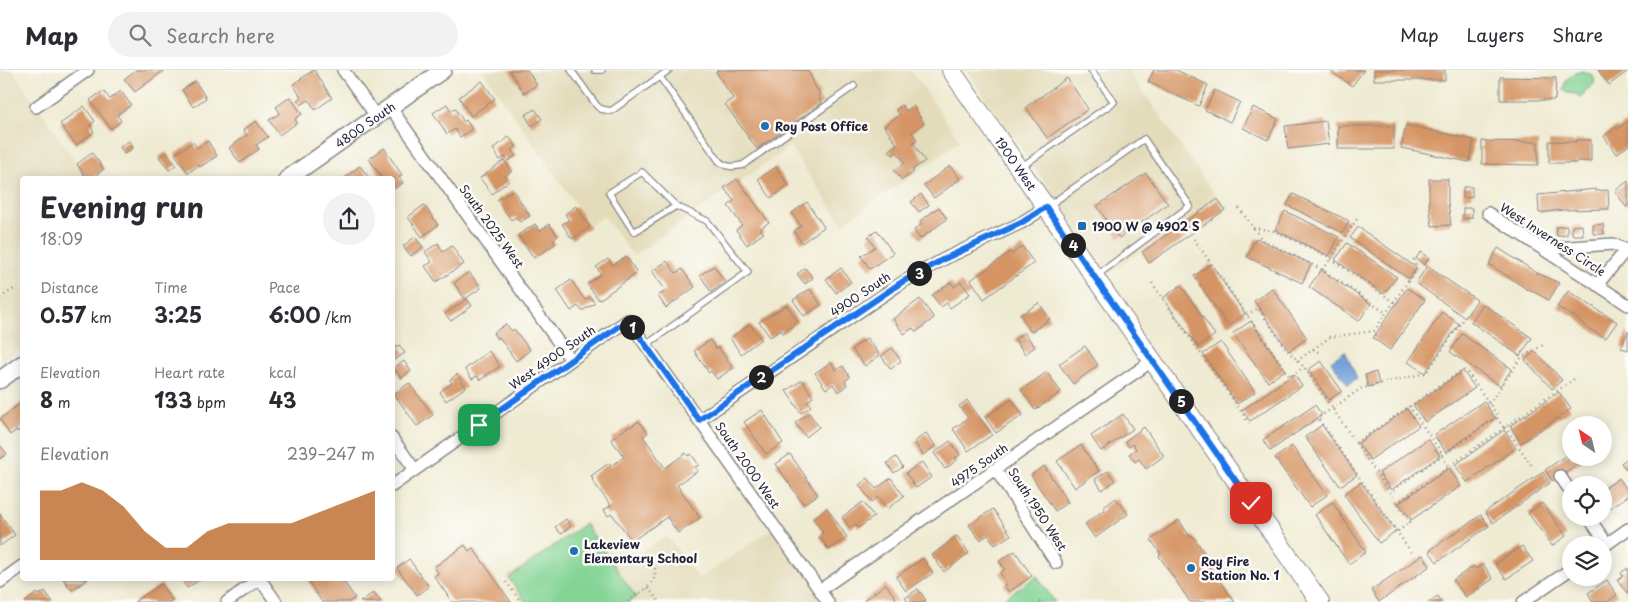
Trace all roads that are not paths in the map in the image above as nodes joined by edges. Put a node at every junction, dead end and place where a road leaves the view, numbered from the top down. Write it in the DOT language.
graph roads {
  1 [pos="88,70"];
  2 [pos="343,70"];
  3 [pos="443,70"];
  4 [pos="571,70"];
  5 [pos="595,70"];
  6 [pos="602,70"];
  7 [pos="669,70"];
  8 [pos="951,70"];
  9 [pos="1091,70"];
  10 [pos="660,77"];
  11 [pos="854,86"];
  12 [pos="36,107"];
  13 [pos="390,107"];
  14 [pos="376,116"];
  15 [pos="1020,169"];
  16 [pos="291,176"];
  17 [pos="676,206"];
  18 [pos="1046,207"];
  19 [pos="1488,213"];
  20 [pos="1543,249"];
  21 [pos="1627,249"];
  22 [pos="1094,277"];
  23 [pos="1598,285"];
  24 [pos="1628,305"];
  25 [pos="628,320"];
  26 [pos="646,345"];
  27 [pos="571,360"];
  28 [pos="1152,361"];
  29 [pos="20,365"];
  30 [pos="0,380"];
  31 [pos="699,420"];
  32 [pos="395,442"];
  33 [pos="415,470"];
  34 [pos="996,470"];
  35 [pos="1560,476"];
  36 [pos="1562,479"];
  37 [pos="395,484"];
  38 [pos="1628,529"];
  39 [pos="1612,540"];
  40 [pos="1056,563"];
  41 [pos="20,567"];
  42 [pos="1562,575"];
  43 [pos="256,581"];
  44 [pos="260,581"];
  45 [pos="0,582"];
  46 [pos="820,590"];
  47 [pos="227,602"];
  48 [pos="276,602"];
  49 [pos="828,602"];
  50 [pos="1320,602"];
  51 [pos="1523,602"];
  1 -- 12 [label="street"];
  2 -- 14 [label="street"];
  3 -- 13 [label="main road, 4800 South"];
  4 -- 10 [label="lane"];
  5 -- 6 [label="lane"];
  7 -- 10 [label="lane"];
  8 -- 15 [label="main road, 1900 West"];
  9 -- 15 [label="lane"];
  10 -- 11 [label="lane"];
  13 -- 14 [label="main road, 4800 South"];
  13 -- 27 [label="street, South 2025 West"];
  14 -- 16 [label="main road, 4800 South"];
  15 -- 18 [label="main road, 1900 West"];
  17 -- 17 [label="lane"];
  17 -- 26 [label="lane"];
  18 -- 22 [label="main road, 1900 West"];
  18 -- 22 [label="lane"];
  18 -- 31 [label="street, 4900 South"];
  19 -- 20 [label="street, West Inverness Circle"];
  20 -- 21 [label="street"];
  20 -- 23 [label="street, West Inverness Circle"];
  21 -- 23 [label="street"];
  22 -- 28 [label="main road, 1900 West"];
  23 -- 24 [label="street, West Inverness Circle"];
  25 -- 26 [label="street, South 2000 West"];
  25 -- 27 [label="street, West 4900 South"];
  26 -- 31 [label="street, South 2000 West"];
  27 -- 33 [label="street, West 4900 South"];
  28 -- 34 [label="street, 4975 South"];
  28 -- 50 [label="main road, 1900 West"];
  29 -- 30 [label="main road"];
  31 -- 46 [label="street, South 2000 West"];
  32 -- 33 [label="street"];
  33 -- 37 [label="street, West 4900 South"];
  34 -- 40 [label="street, South 1950 West"];
  34 -- 46 [label="street, 4975 South"];
  35 -- 36 [label="street"];
  38 -- 39 [label="street"];
  41 -- 45 [label="street"];
  42 -- 51 [label="street"];
  43 -- 47 [label="street"];
  44 -- 48 [label="street"];
  46 -- 49 [label="street, South 2000 West"];
}
